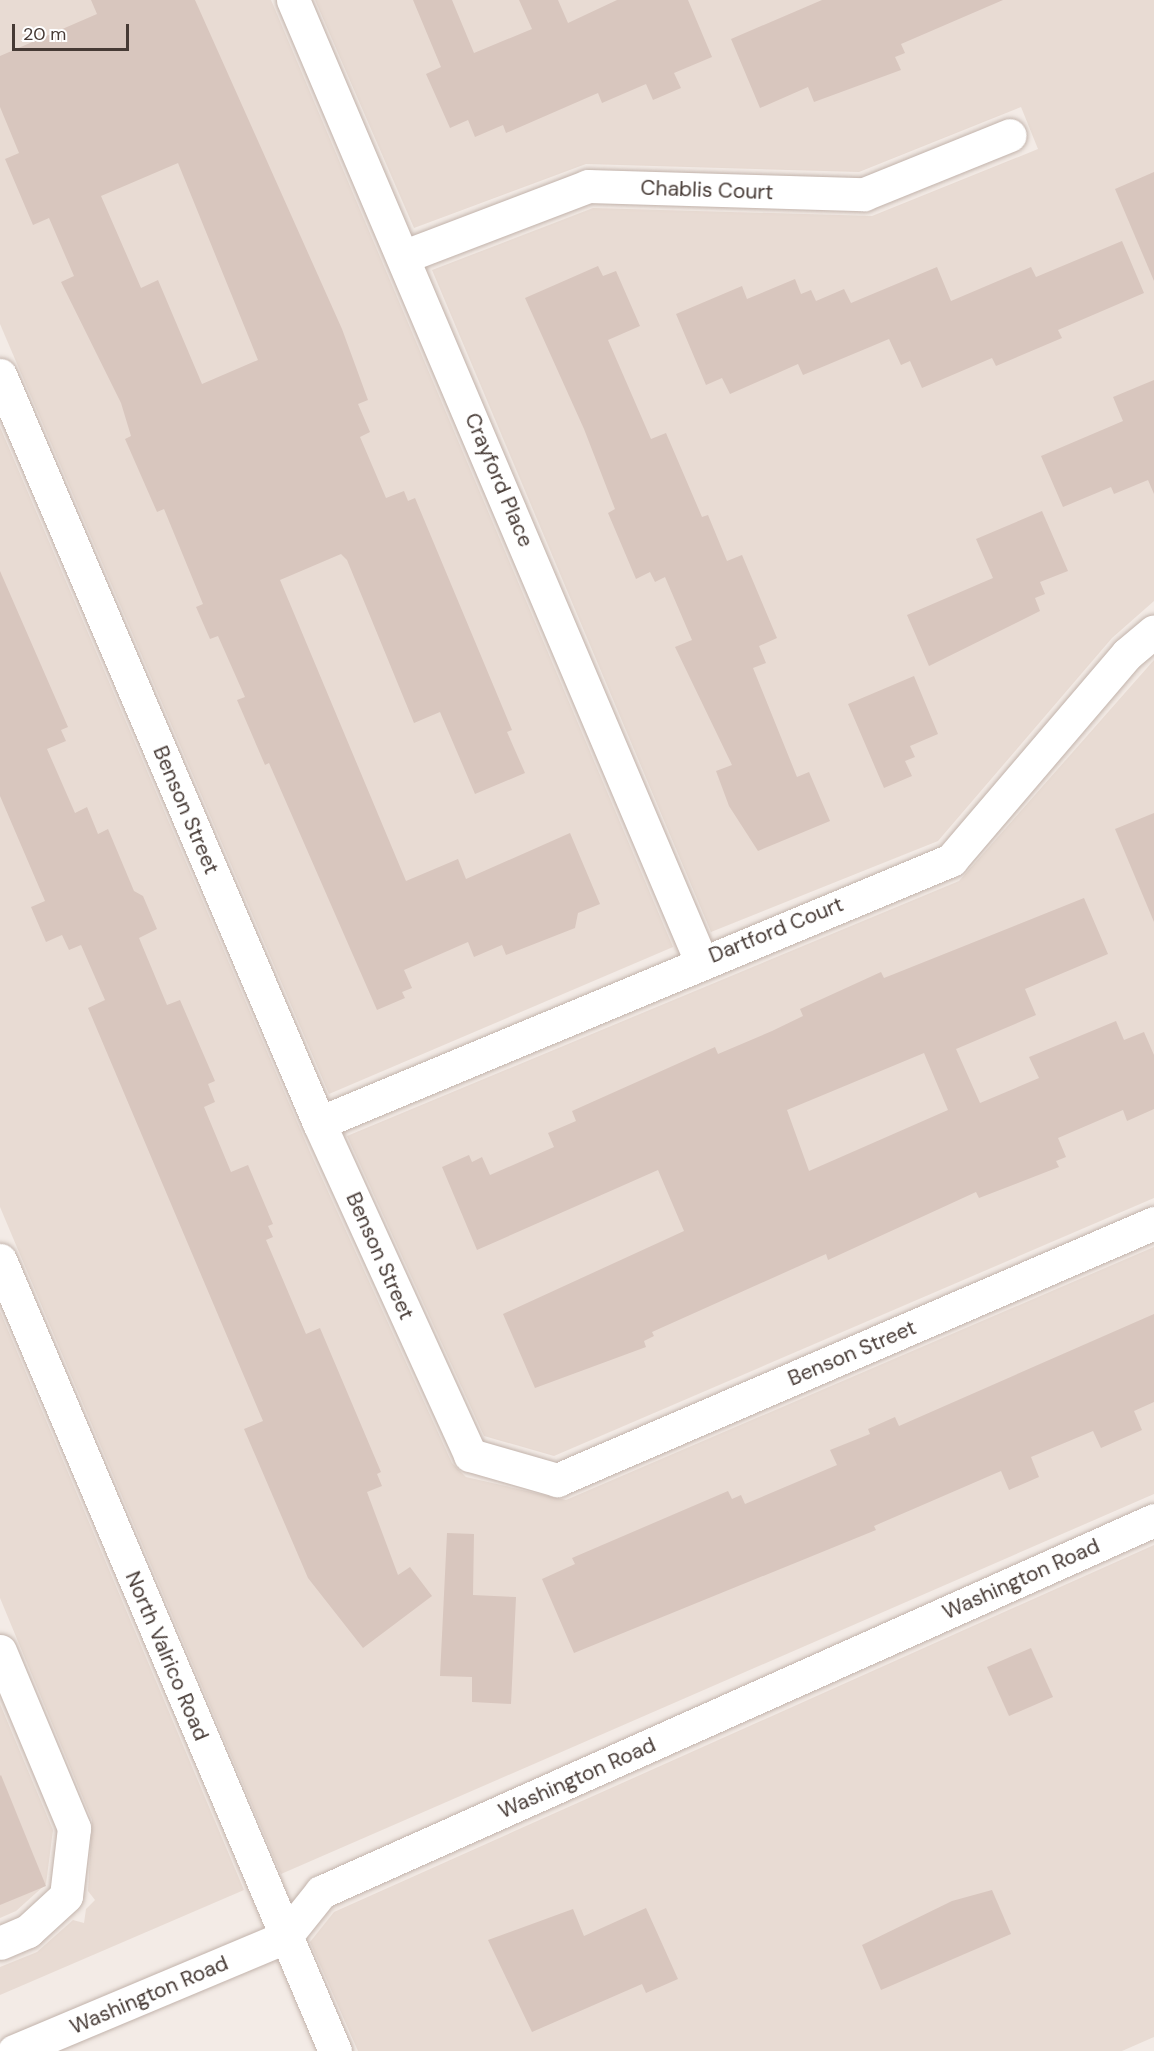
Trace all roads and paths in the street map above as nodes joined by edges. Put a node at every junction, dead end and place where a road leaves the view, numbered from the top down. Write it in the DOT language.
graph roads {
  1 [pos="293,0"];
  2 [pos="1010,135"];
  3 [pos="405,256"];
  4 [pos="0,375"];
  5 [pos="1154,631"];
  6 [pos="701,960"];
  7 [pos="319,1123"];
  8 [pos="1154,1223"];
  9 [pos="0,1260"];
  10 [pos="1154,1520"];
  11 [pos="0,1651"];
  12 [pos="285,1937"];
  13 [pos="0,1943"];
  14 [pos="14,2051"];
  15 [pos="335,2051"];
  1 -- 3 [label="street, Crayford Place"];
  2 -- 3 [label="street, Chablis Court"];
  3 -- 6 [label="street, Crayford Place"];
  4 -- 7 [label="street, Benson Street"];
  5 -- 6 [label="street, Dartford Court"];
  6 -- 7 [label="street, Dartford Court"];
  7 -- 8 [label="street, Benson Street"];
  9 -- 12 [label="street, North Valrico Road"];
  10 -- 12 [label="street, Washington Road"];
  11 -- 13 [label="street"];
  12 -- 14 [label="street, Washington Road"];
  12 -- 15 [label="street, North Valrico Road"];
}
